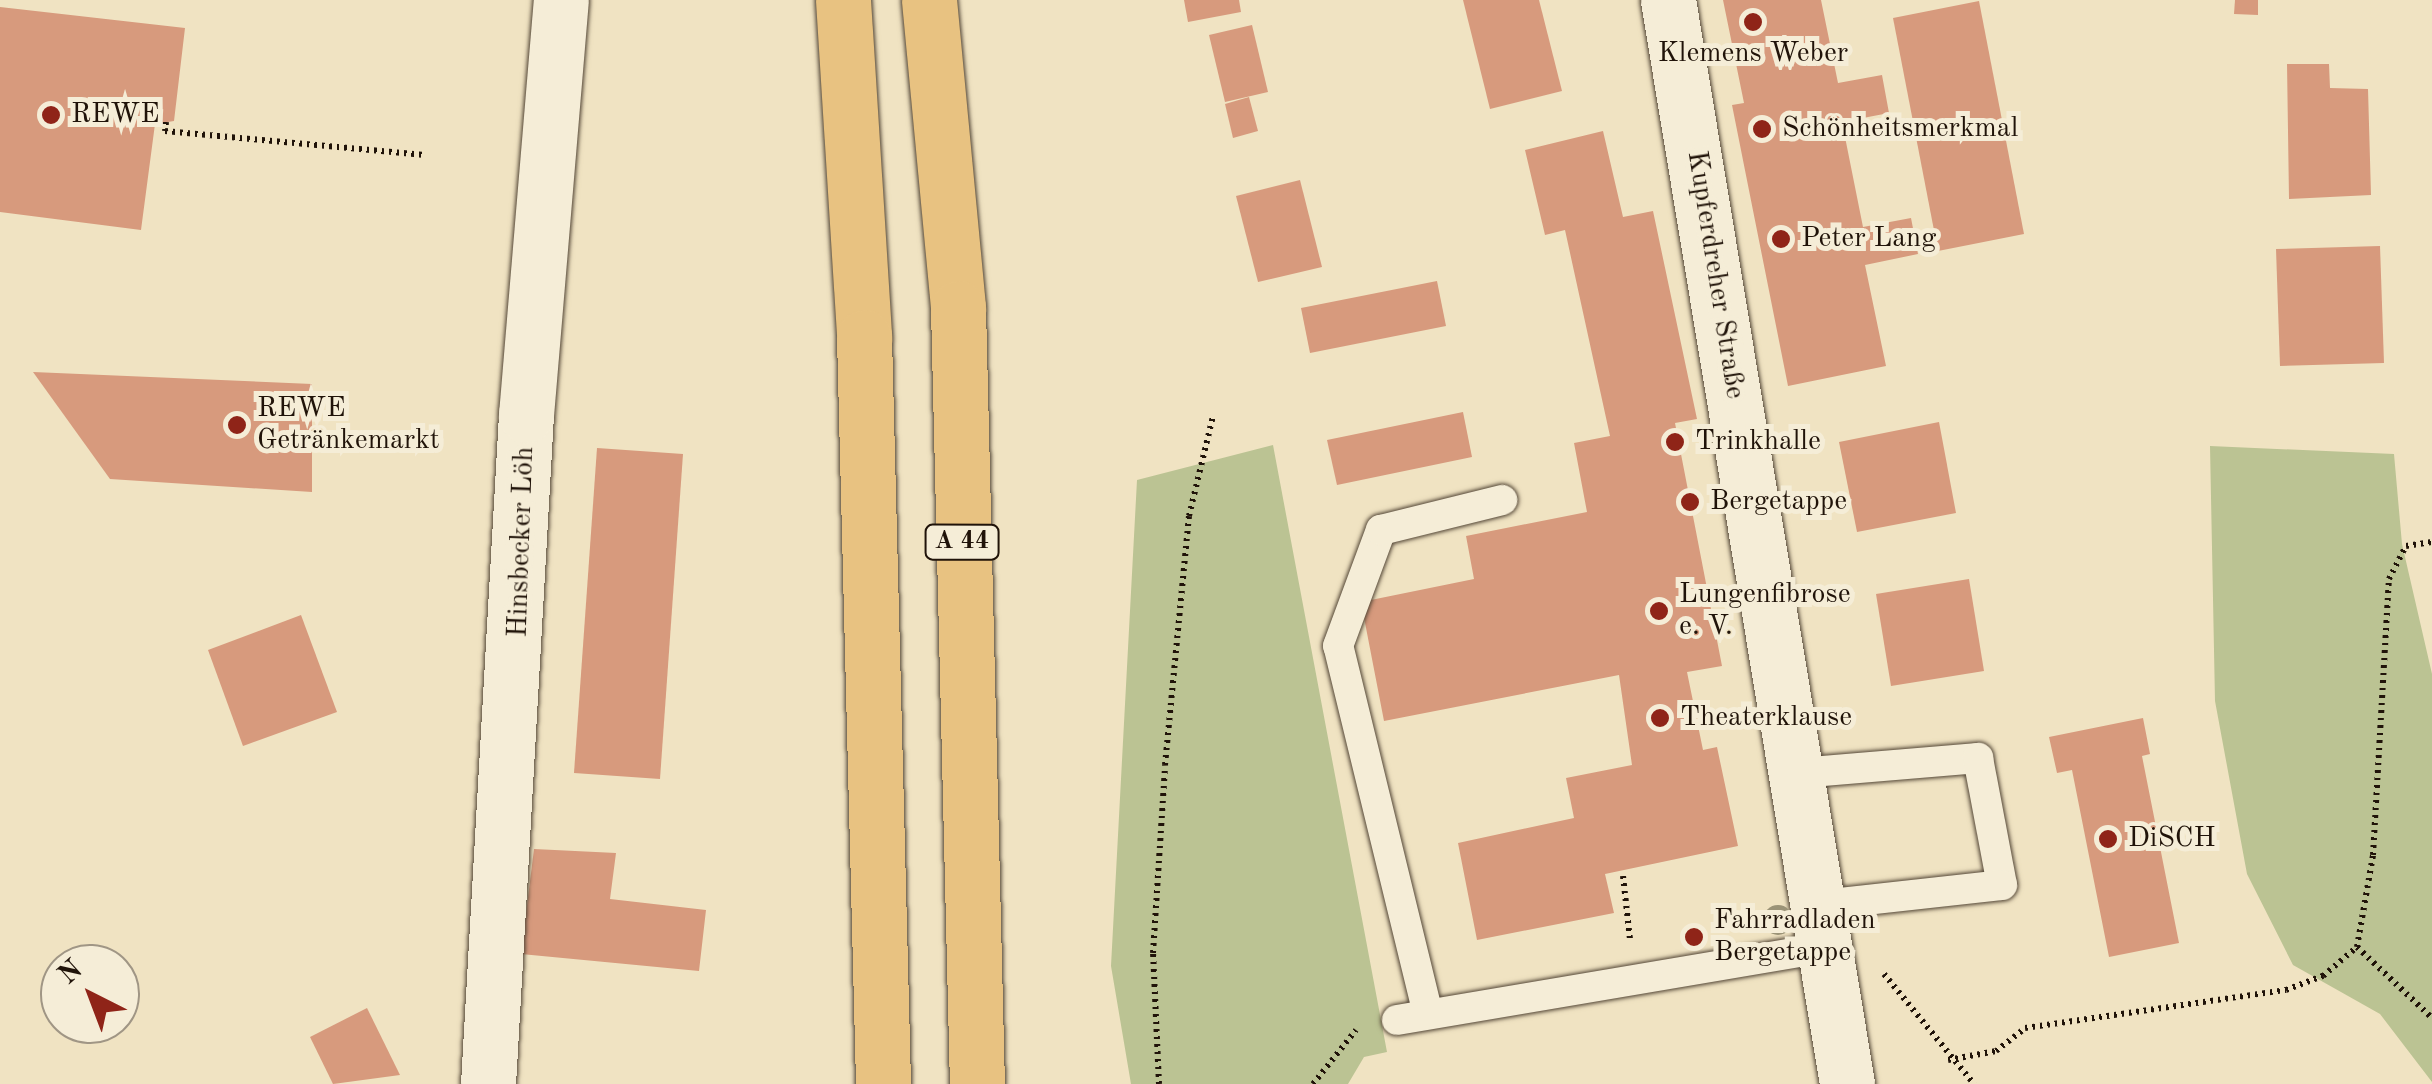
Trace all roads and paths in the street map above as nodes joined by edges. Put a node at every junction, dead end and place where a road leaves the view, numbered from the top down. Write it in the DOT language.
graph roads {
  1 [pos="561,0"];
  2 [pos="842,0"];
  3 [pos="929,0"];
  4 [pos="1668,0"];
  5 [pos="166,122"];
  6 [pos="422,155"];
  7 [pos="1213,416"];
  8 [pos="1502,500"];
  9 [pos="2432,542"];
  10 [pos="1798,774"];
  11 [pos="1622,876"];
  12 [pos="1825,926"];
  13 [pos="2357,946"];
  14 [pos="1888,976"];
  15 [pos="1636,980"];
  16 [pos="1428,1014"];
  17 [pos="2432,1018"];
  18 [pos="1397,1020"];
  19 [pos="1948,1060"];
  20 [pos="488,1084"];
  21 [pos="883,1084"];
  22 [pos="977,1084"];
  23 [pos="1159,1084"];
  24 [pos="1313,1084"];
  25 [pos="1847,1084"];
  26 [pos="1974,1084"];
  1 -- 20 [label="street, Hinsbecker Löh"];
  2 -- 21 [label="highway"];
  3 -- 22 [label="highway, A 44"];
  4 -- 10 [label="street, Kupferdreher Straße"];
  5 -- 6 [label="path"];
  7 -- 23 [label="path"];
  8 -- 16 [label="lane"];
  9 -- 13 [label="path"];
  10 -- 12 [label="street, Kupferdreher Straße"];
  10 -- 12 [label="lane"];
  11 -- 15 [label="path"];
  12 -- 15 [label="lane"];
  12 -- 25 [label="street, Kupferdreher Straße"];
  13 -- 17 [label="path"];
  13 -- 19 [label="path"];
  14 -- 19 [label="path"];
  15 -- 16 [label="lane"];
  16 -- 18 [label="lane"];
  18 -- 24 [label="path"];
  19 -- 26 [label="path"];
}
